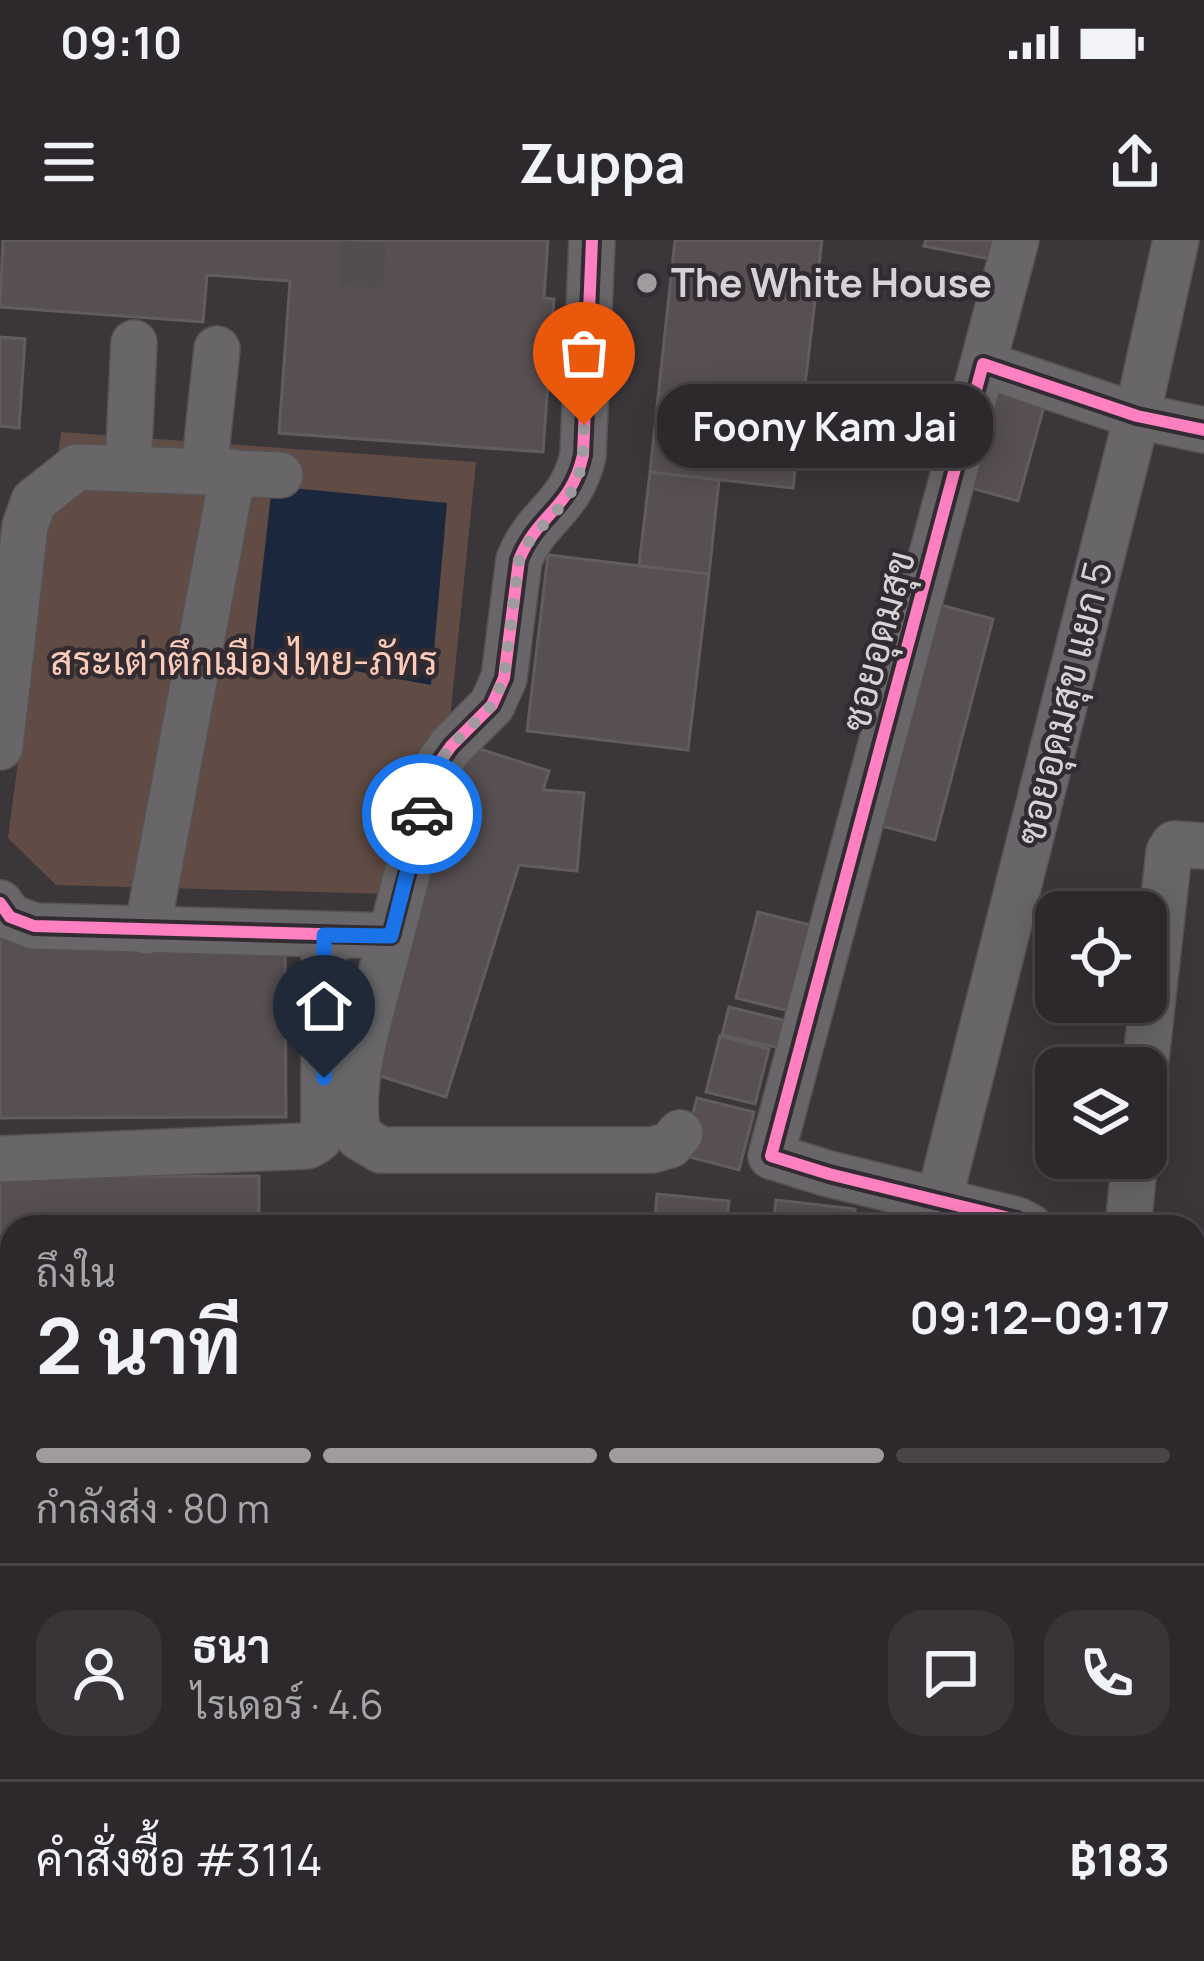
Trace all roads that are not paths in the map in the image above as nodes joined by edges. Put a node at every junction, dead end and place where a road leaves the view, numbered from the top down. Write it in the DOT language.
graph roads {
  1 [pos="592,240"];
  2 [pos="1016,240"];
  3 [pos="1176,240"];
  4 [pos="134,343"];
  5 [pos="217,349"];
  6 [pos="983,364"];
  7 [pos="1137,416"];
  8 [pos="1204,430"];
  9 [pos="128,466"];
  10 [pos="219,471"];
  11 [pos="280,475"];
  12 [pos="0,747"];
  13 [pos="1204,846"];
  14 [pos="0,903"];
  15 [pos="148,932"];
  16 [pos="324,935"];
  17 [pos="391,936"];
  18 [pos="1147,1047"];
  19 [pos="680,1133"];
  20 [pos="0,1159"];
  21 [pos="1133,1179"];
  22 [pos="939,1200"];
  23 [pos="998,1215"];
  24 [pos="1129,1215"];
  1 -- 17 [label="street"];
  2 -- 6 [label="street, ซอยอุดมสุข"];
  3 -- 7 [label="street, ซอยอุดมสุข แยก 5"];
  4 -- 9 [label="street"];
  5 -- 10 [label="street"];
  6 -- 7 [label="street"];
  6 -- 22 [label="street, ซอยอุดมสุข"];
  7 -- 8 [label="street"];
  7 -- 22 [label="street, ซอยอุดมสุข แยก 5"];
  9 -- 10 [label="street"];
  9 -- 12 [label="street"];
  10 -- 11 [label="street"];
  10 -- 15 [label="street"];
  13 -- 18 [label="street"];
  14 -- 15 [label="street"];
  15 -- 16 [label="street"];
  16 -- 17 [label="street"];
  16 -- 20 [label="street"];
  17 -- 19 [label="street"];
  21 -- 24 [label="street"];
  22 -- 23 [label="street"];
}
